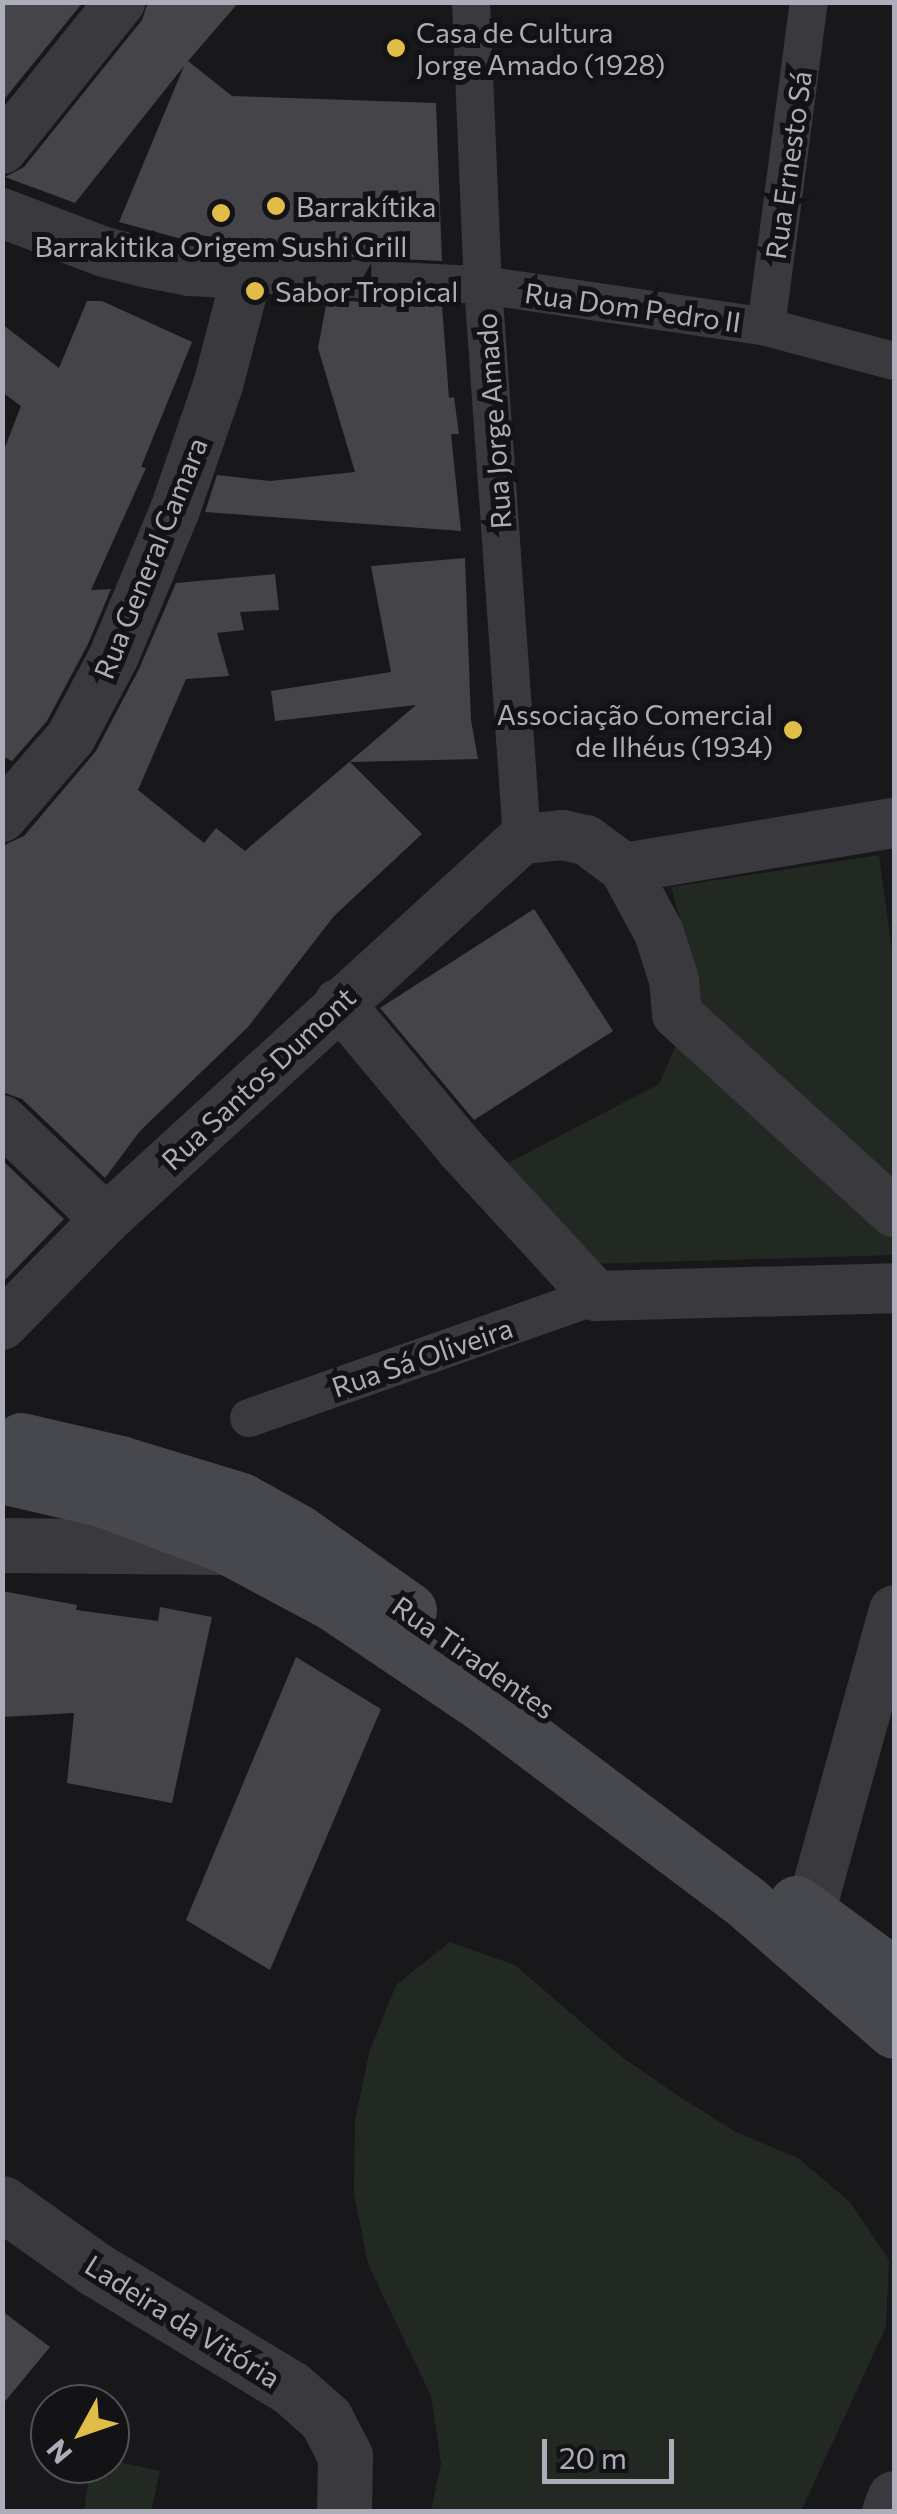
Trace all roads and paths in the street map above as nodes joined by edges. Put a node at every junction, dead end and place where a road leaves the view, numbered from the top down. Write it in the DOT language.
graph roads {
  1 [pos="120,2"];
  2 [pos="471,2"];
  3 [pos="809,2"];
  4 [pos="2,150"];
  5 [pos="2,213"];
  6 [pos="247,274"];
  7 [pos="483,285"];
  8 [pos="766,327"];
  9 [pos="894,361"];
  10 [pos="2,817"];
  11 [pos="894,824"];
  12 [pos="522,838"];
  13 [pos="624,868"];
  14 [pos="338,1003"];
  15 [pos="2,1120"];
  16 [pos="894,1212"];
  17 [pos="106,1220"];
  18 [pos="894,1288"];
  19 [pos="596,1296"];
  20 [pos="2,1326"];
  21 [pos="249,1418"];
  22 [pos="2,1438"];
  23 [pos="2,1476"];
  24 [pos="2,1544"];
  25 [pos="226,1546"];
  26 [pos="894,1610"];
  27 [pos="456,1664"];
  28 [pos="800,1927"];
  29 [pos="894,1975"];
  30 [pos="894,2032"];
  31 [pos="2,2203"];
  32 [pos="894,2498"];
  33 [pos="344,2512"];
  34 [pos="889,2512"];
  1 -- 4 [label="street"];
  2 -- 7 [label="street, Rua Jorge Amado"];
  3 -- 8 [label="street, Rua Ernesto Sá"];
  5 -- 6 [label="street"];
  6 -- 7 [label="street, Rua Dom Pedro II"];
  6 -- 10 [label="street, Rua General Camara"];
  7 -- 8 [label="street, Rua Dom Pedro II"];
  7 -- 12 [label="street, Rua Jorge Amado"];
  8 -- 9 [label="street, Rua Dom Pedro II"];
  11 -- 13 [label="street"];
  12 -- 13 [label="street"];
  12 -- 14 [label="street, Rua Santos Dumont"];
  13 -- 16 [label="street"];
  14 -- 17 [label="street, Rua Santos Dumont"];
  14 -- 19 [label="street"];
  15 -- 17 [label="street"];
  17 -- 20 [label="street, Rua Santos Dumont"];
  18 -- 19 [label="street"];
  19 -- 21 [label="street, Rua Sá Oliveira"];
  22 -- 27 [label="main road, Rua Tiradentes"];
  23 -- 25 [label="main road, Rua Tiradentes"];
  24 -- 25 [label="street"];
  25 -- 27 [label="main road, Rua Tiradentes"];
  26 -- 28 [label="street"];
  27 -- 28 [label="main road, Rua Tiradentes"];
  28 -- 29 [label="main road, Rua Tiradentes"];
  28 -- 30 [label="main road"];
  31 -- 33 [label="street, Ladeira da Vitória"];
  32 -- 34 [label="street"];
}
